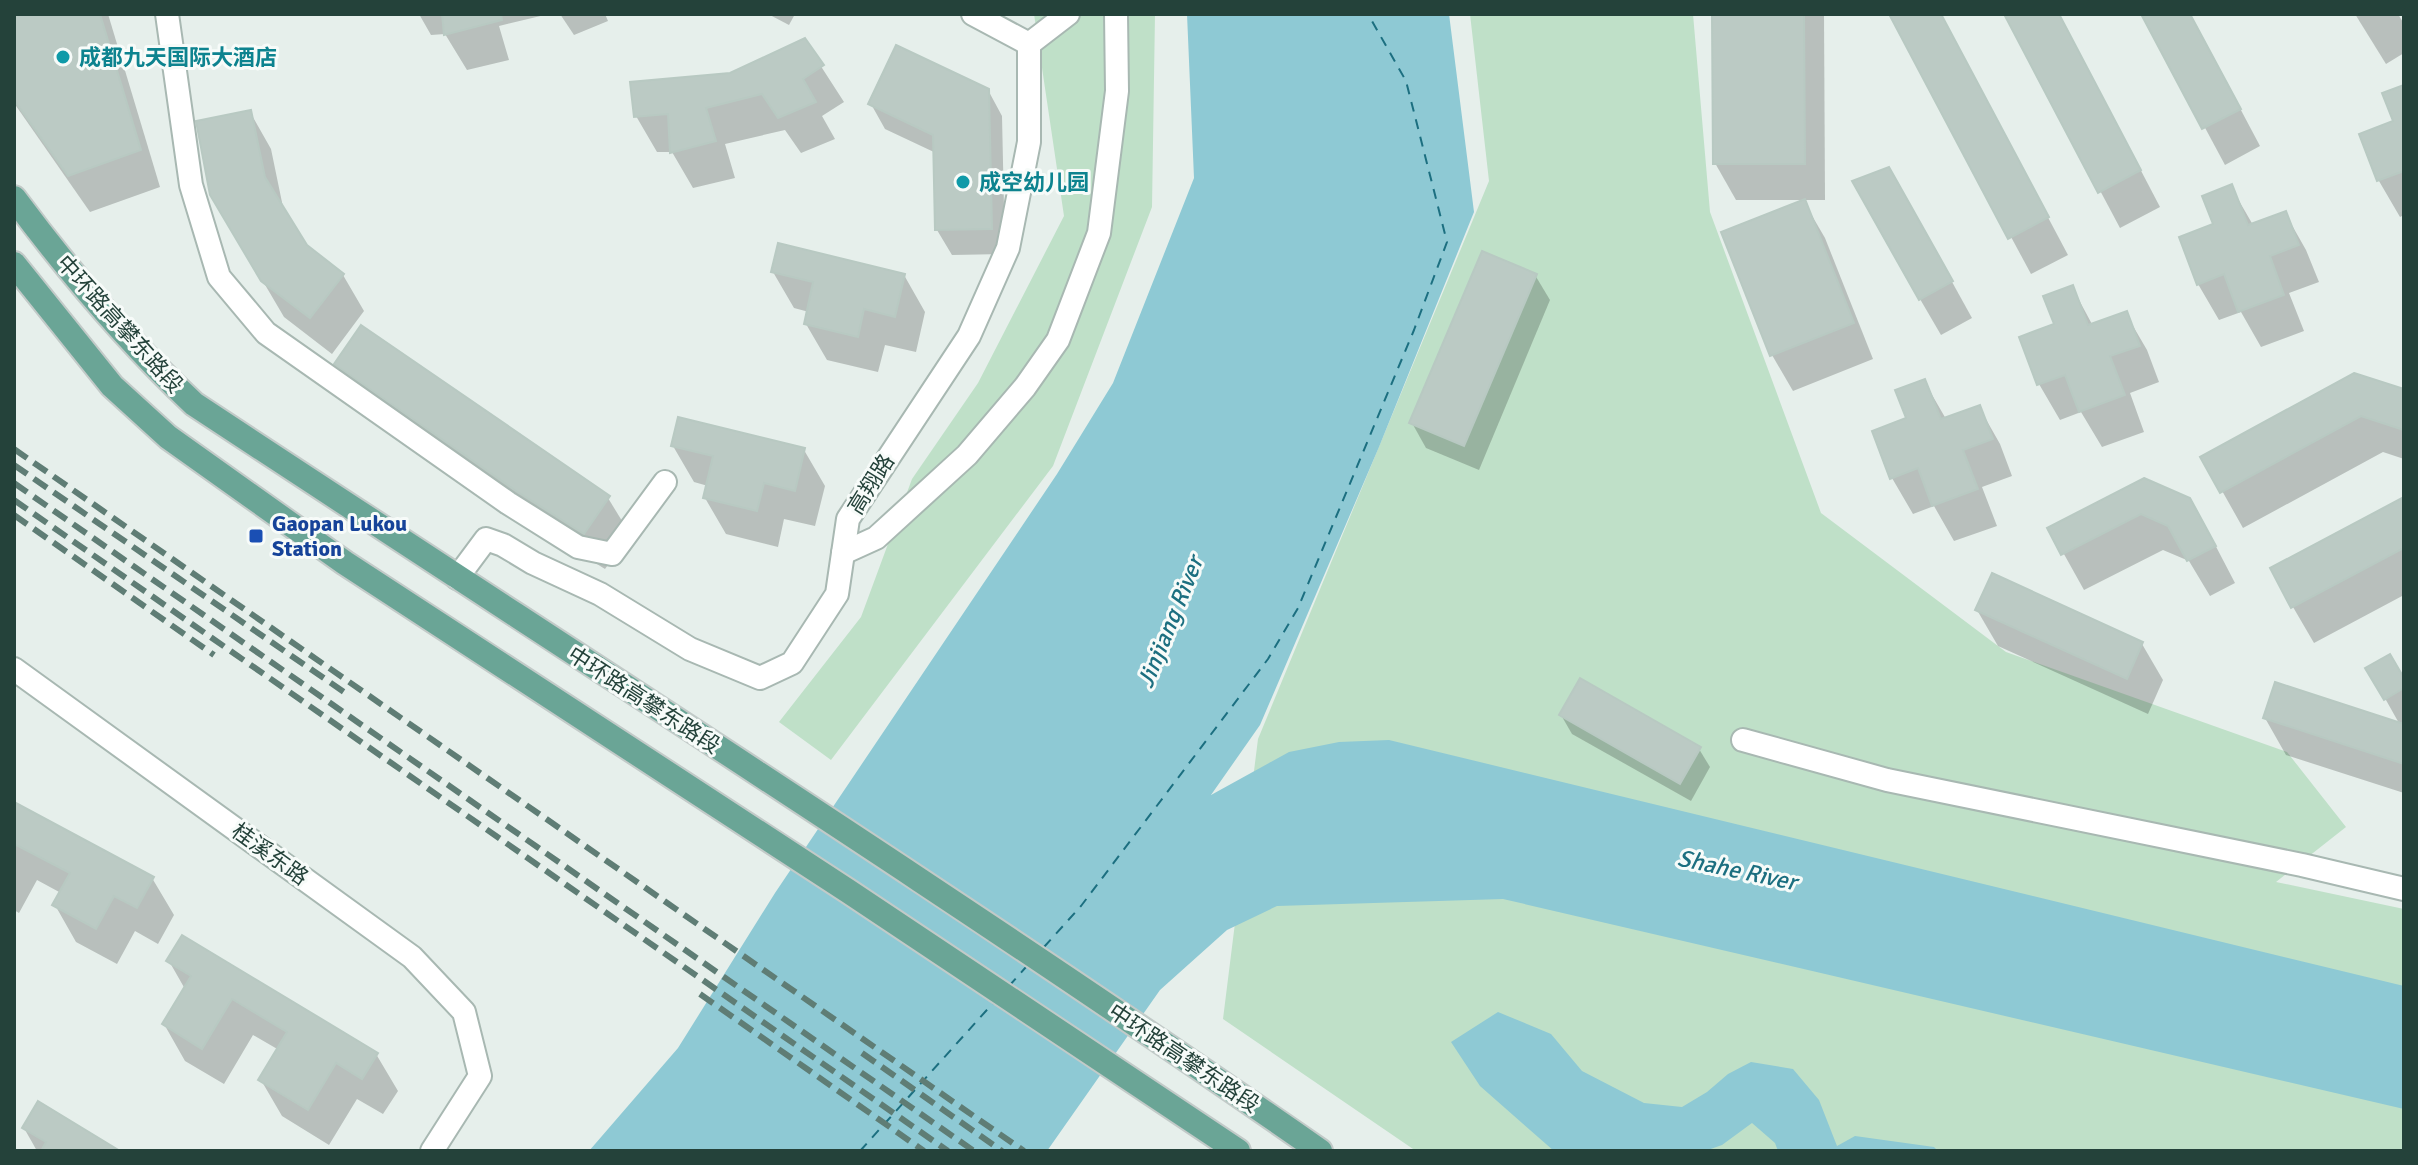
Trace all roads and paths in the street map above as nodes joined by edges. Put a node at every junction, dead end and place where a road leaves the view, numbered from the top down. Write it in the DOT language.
graph roads {
  1 [pos="167,14"];
  2 [pos="973,14"];
  3 [pos="1068,14"];
  4 [pos="1116,14"];
  5 [pos="1029,44"];
  6 [pos="14,198"];
  7 [pos="14,264"];
  8 [pos="665,482"];
  9 [pos="843,553"];
  10 [pos="457,578"];
  11 [pos="14,669"];
  12 [pos="1743,740"];
  13 [pos="2404,889"];
  14 [pos="432,1151"];
  15 [pos="1238,1151"];
  16 [pos="1320,1151"];
  1 -- 8 [label="street"];
  2 -- 5 [label="street"];
  3 -- 5 [label="street"];
  4 -- 9 [label="street"];
  5 -- 9 [label="street, 高翔路"];
  6 -- 10 [label="main road, 中环路高攀东路段"];
  7 -- 15 [label="main road, 中环路高攀东路段"];
  9 -- 10 [label="street, 高翔路"];
  10 -- 16 [label="main road, 中环路高攀东路段"];
  11 -- 14 [label="street, 桂溪东路"];
  12 -- 13 [label="street"];
}
